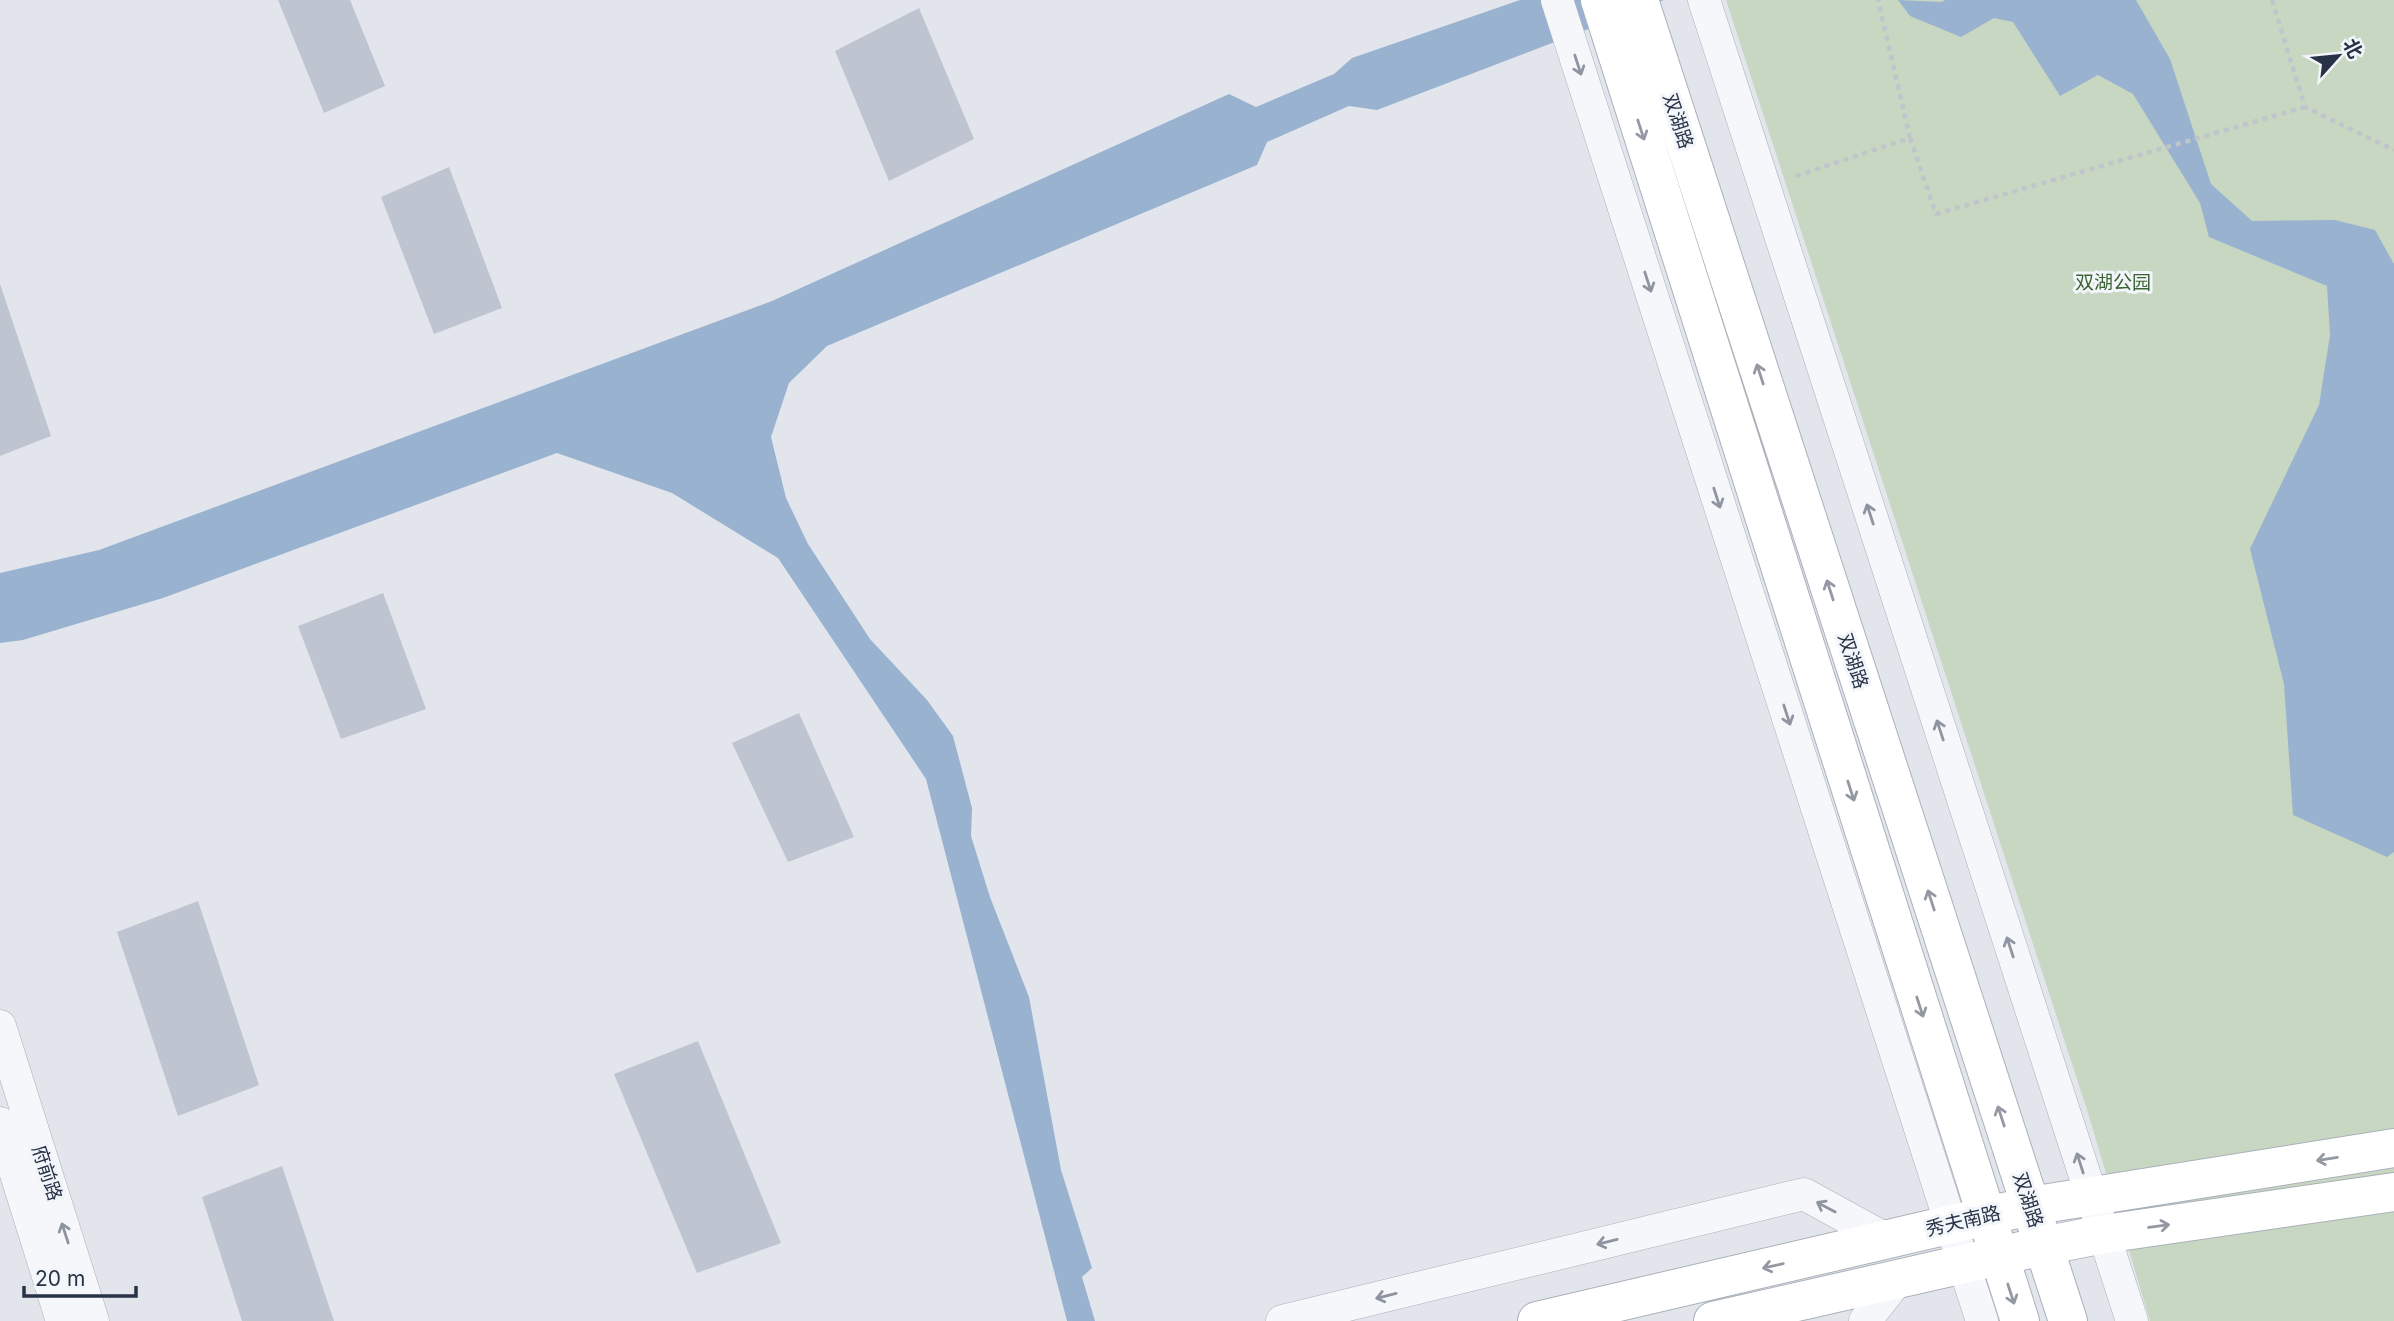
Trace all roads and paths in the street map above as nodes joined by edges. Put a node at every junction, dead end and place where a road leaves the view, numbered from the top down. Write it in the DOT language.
graph roads {
  1 [pos="1557,0"];
  2 [pos="1600,0"];
  3 [pos="1704,0"];
  4 [pos="1878,0"];
  5 [pos="2272,0"];
  6 [pos="1644,16"];
  7 [pos="2305,107"];
  8 [pos="1910,138"];
  9 [pos="2394,150"];
  10 [pos="1765,187"];
  11 [pos="0,1026"];
  12 [pos="0,1123"];
  13 [pos="2394,1148"];
  14 [pos="2394,1192"];
  15 [pos="2091,1197"];
  16 [pos="2030,1206"];
  17 [pos="1968,1220"];
  18 [pos="2104,1234"];
  19 [pos="1886,1239"];
  20 [pos="2043,1246"];
  21 [pos="1981,1260"];
  22 [pos="1898,1279"];
  23 [pos="62,1321"];
  24 [pos="93,1321"];
  25 [pos="1282,1321"];
  26 [pos="1537,1321"];
  27 [pos="1713,1321"];
  28 [pos="1864,1321"];
  29 [pos="1982,1321"];
  30 [pos="2020,1321"];
  31 [pos="2068,1321"];
  32 [pos="2132,1321"];
  1 -- 17 [label="street, one-way"];
  2 -- 17 [label="main road, 双湖路, one-way"];
  3 -- 10 [label="street"];
  4 -- 8 [label="path"];
  5 -- 7 [label="path"];
  16 -- 6 [label="main road, 双湖路, one-way"];
  7 -- 8 [label="path"];
  7 -- 9 [label="path"];
  8 -- 10 [label="path"];
  15 -- 10 [label="street, one-way"];
  24 -- 11 [label="street, 府前路, one-way"];
  12 -- 23 [label="street, 府前路"];
  13 -- 15 [label="main road, 秀夫南路, one-way"];
  18 -- 14 [label="main road, one-way"];
  15 -- 16 [label="main road, 秀夫南路"];
  15 -- 18 [label="street"];
  16 -- 17 [label="main road, 秀夫南路"];
  16 -- 20 [label="main road, 双湖路"];
  17 -- 19 [label="main road, 秀夫南路"];
  17 -- 21 [label="main road, 双湖路"];
  18 -- 20 [label="main road"];
  18 -- 32 [label="street"];
  19 -- 25 [label="street, one-way"];
  19 -- 26 [label="main road, 秀夫南路, one-way"];
  20 -- 21 [label="main road"];
  20 -- 31 [label="main road, 双湖路"];
  21 -- 22 [label="main road"];
  21 -- 29 [label="street"];
  21 -- 30 [label="main road, 双湖路, one-way"];
  22 -- 27 [label="main road"];
  22 -- 28 [label="street"];
}
